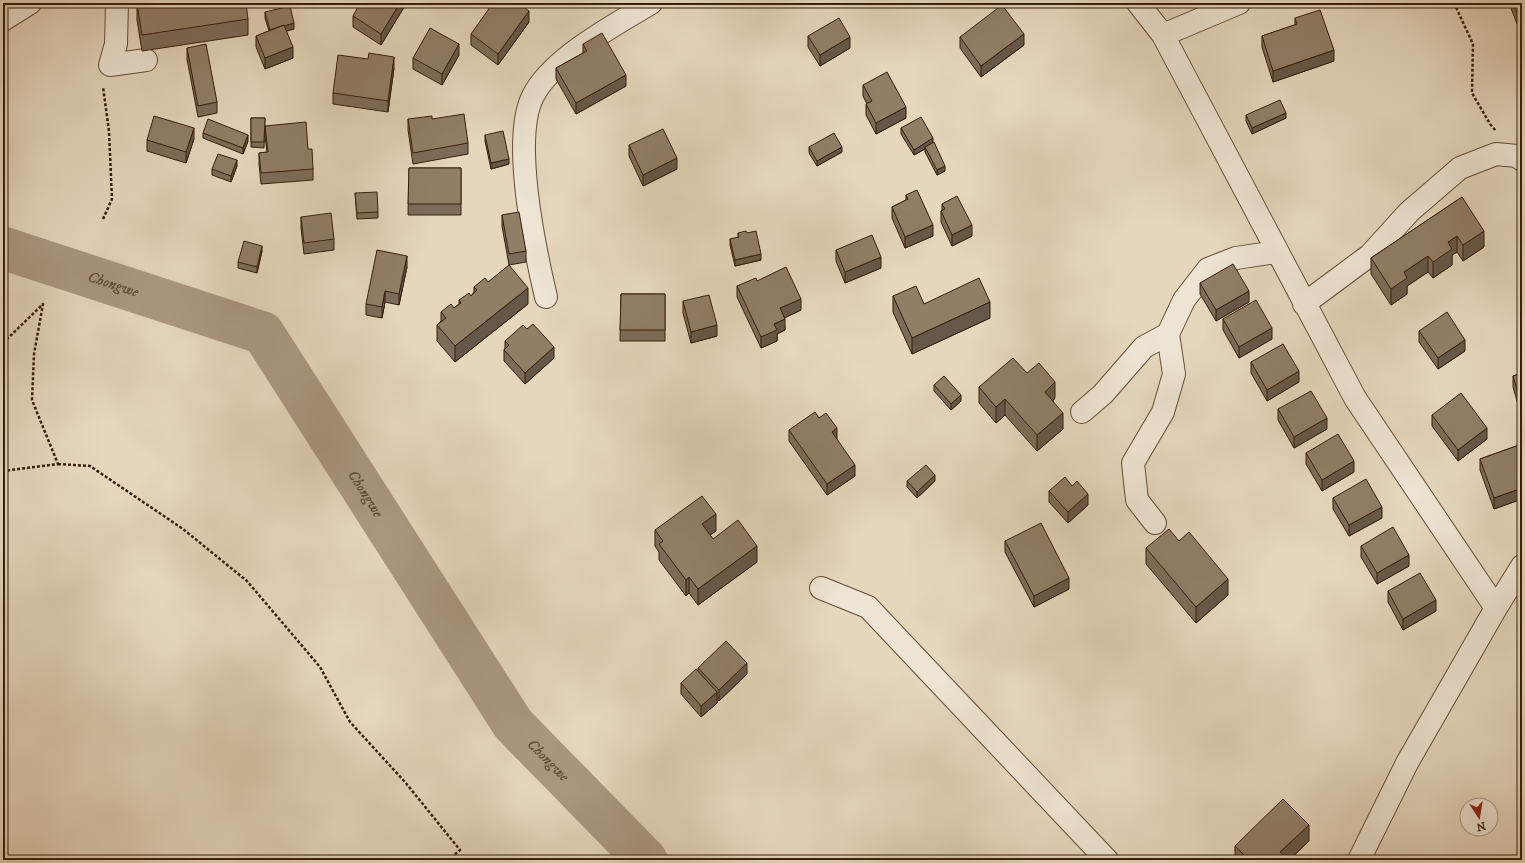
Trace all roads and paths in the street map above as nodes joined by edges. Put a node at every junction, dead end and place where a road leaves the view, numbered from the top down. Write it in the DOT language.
graph roads {
  1 [pos="30,3"];
  2 [pos="117,3"];
  3 [pos="651,3"];
  4 [pos="1138,3"];
  5 [pos="1240,3"];
  6 [pos="1454,3"];
  7 [pos="3,20"];
  8 [pos="1163,35"];
  9 [pos="146,60"];
  10 [pos="110,65"];
  11 [pos="1520,158"];
  12 [pos="102,219"];
  13 [pos="1277,252"];
  14 [pos="546,297"];
  15 [pos="1304,304"];
  16 [pos="1168,334"];
  17 [pos="3,343"];
  18 [pos="1082,412"];
  19 [pos="58,464"];
  20 [pos="3,471"];
  21 [pos="1155,523"];
  22 [pos="1522,566"];
  23 [pos="821,588"];
  24 [pos="1496,608"];
  25 [pos="448,860"];
  26 [pos="1107,860"];
  27 [pos="1359,860"];
  1 -- 7 [label="street"];
  2 -- 10 [label="street"];
  3 -- 14 [label="street"];
  4 -- 8 [label="street"];
  5 -- 8 [label="street"];
  6 -- 11 [label="path"];
  8 -- 13 [label="street"];
  9 -- 10 [label="street"];
  10 -- 12 [label="path"];
  11 -- 15 [label="street"];
  13 -- 15 [label="street"];
  13 -- 16 [label="street"];
  15 -- 24 [label="street"];
  16 -- 18 [label="street"];
  16 -- 21 [label="street"];
  17 -- 19 [label="path"];
  19 -- 20 [label="path"];
  19 -- 25 [label="path"];
  22 -- 24 [label="street"];
  23 -- 26 [label="street"];
  24 -- 27 [label="street"];
}
